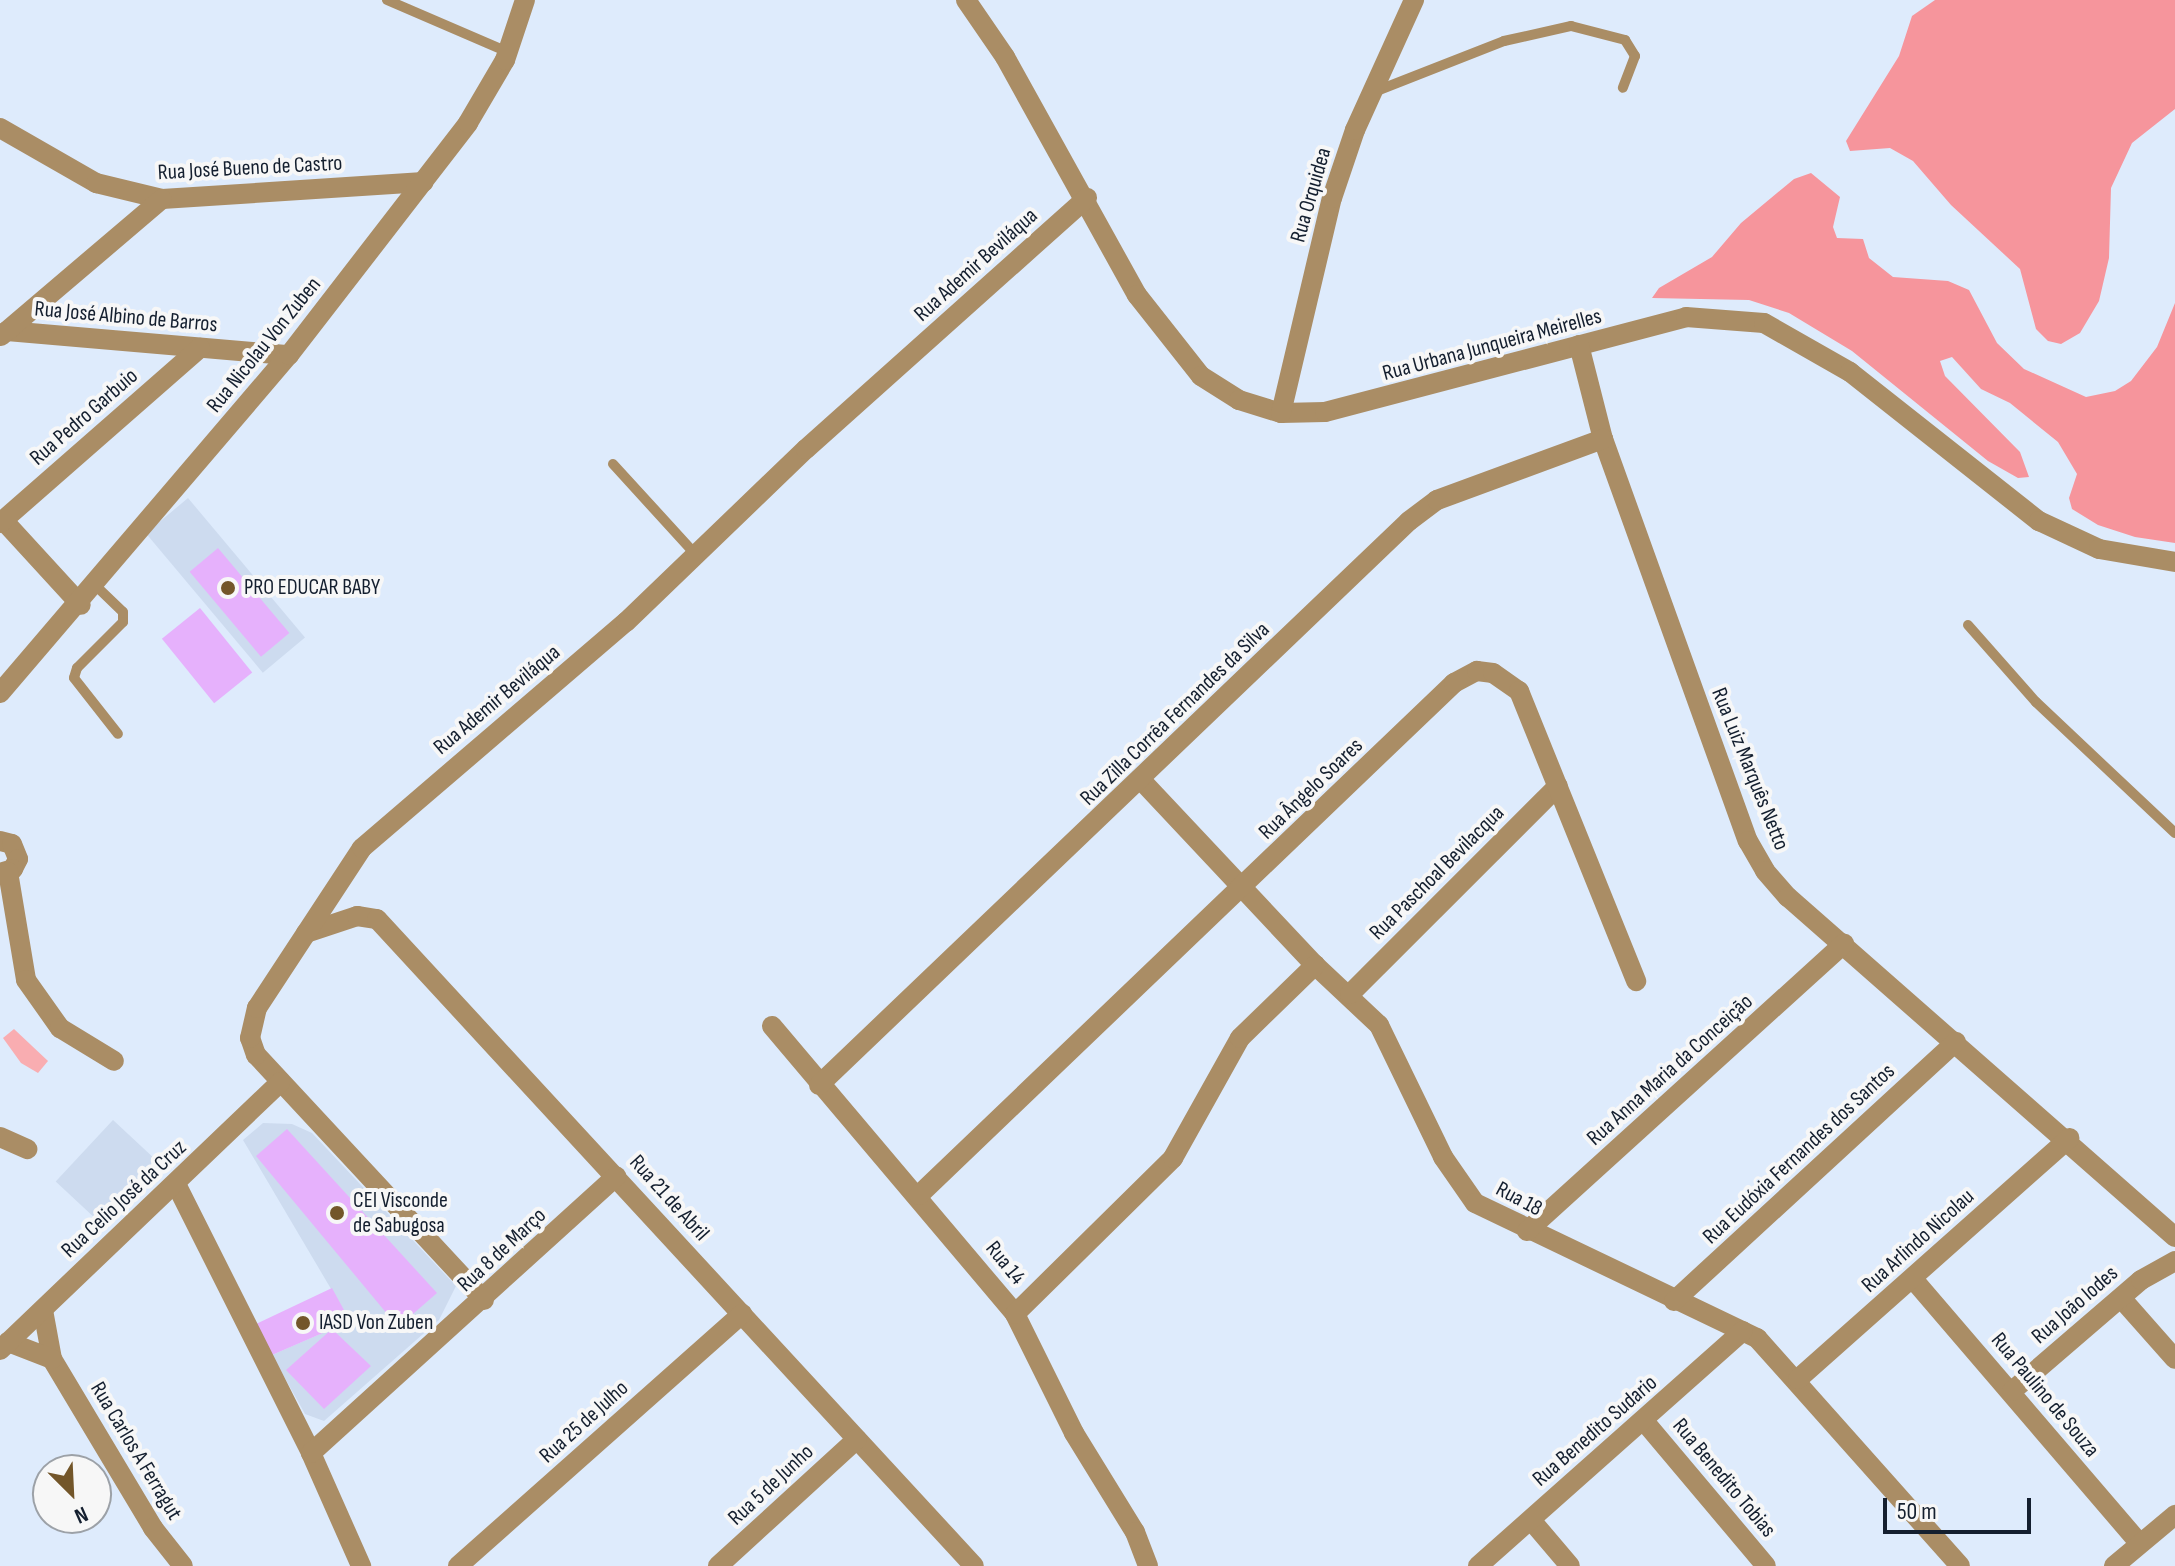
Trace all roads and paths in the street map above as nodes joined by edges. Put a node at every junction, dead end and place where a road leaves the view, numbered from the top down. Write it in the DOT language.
graph roads {
  1 [pos="387,0"];
  2 [pos="525,0"];
  3 [pos="966,0"];
  4 [pos="1414,0"];
  5 [pos="508,52"];
  6 [pos="1623,88"];
  7 [pos="1371,94"];
  8 [pos="0,128"];
  9 [pos="423,182"];
  10 [pos="1087,198"];
  11 [pos="162,199"];
  12 [pos="4,334"];
  13 [pos="1579,345"];
  14 [pos="200,348"];
  15 [pos="289,355"];
  16 [pos="1281,413"];
  17 [pos="1603,439"];
  18 [pos="613,464"];
  19 [pos="2,521"];
  20 [pos="696,555"];
  21 [pos="2175,562"];
  22 [pos="96,586"];
  23 [pos="81,605"];
  24 [pos="1968,625"];
  25 [pos="0,693"];
  26 [pos="118,734"];
  27 [pos="1142,781"];
  28 [pos="1558,786"];
  29 [pos="2175,833"];
  30 [pos="0,841"];
  31 [pos="4,873"];
  32 [pos="1244,889"];
  33 [pos="306,933"];
  34 [pos="1844,944"];
  35 [pos="1315,965"];
  36 [pos="1636,981"];
  37 [pos="1350,994"];
  38 [pos="772,1026"];
  39 [pos="1956,1042"];
  40 [pos="114,1061"];
  41 [pos="280,1082"];
  42 [pos="819,1085"];
  43 [pos="0,1137"];
  44 [pos="2069,1138"];
  45 [pos="27,1149"];
  46 [pos="616,1176"];
  47 [pos="176,1184"];
  48 [pos="919,1195"];
  49 [pos="1527,1231"];
  50 [pos="2175,1237"];
  51 [pos="2175,1261"];
  52 [pos="1913,1279"];
  53 [pos="2121,1298"];
  54 [pos="484,1300"];
  55 [pos="1674,1301"];
  56 [pos="43,1310"];
  57 [pos="742,1314"];
  58 [pos="1015,1314"];
  59 [pos="1743,1331"];
  60 [pos="4,1346"];
  61 [pos="52,1359"];
  62 [pos="2175,1359"];
  63 [pos="1798,1379"];
  64 [pos="2012,1391"];
  65 [pos="1644,1421"];
  66 [pos="857,1439"];
  67 [pos="311,1453"];
  68 [pos="2175,1515"];
  69 [pos="1531,1520"];
  70 [pos="2139,1543"];
  71 [pos="183,1566"];
  72 [pos="361,1566"];
  73 [pos="458,1566"];
  74 [pos="718,1566"];
  75 [pos="974,1566"];
  76 [pos="1148,1566"];
  77 [pos="1478,1566"];
  78 [pos="1570,1566"];
  79 [pos="1766,1566"];
  80 [pos="1960,1566"];
  81 [pos="2114,1566"];
  1 -- 5 [label="lane"];
  2 -- 5 [label="street, Rua Nicolau Von Zuben"];
  3 -- 10 [label="street, Rua Urbana Junqueira Meirelles"];
  4 -- 7 [label="street, Rua Orquidea"];
  5 -- 9 [label="street, Rua Nicolau Von Zuben"];
  6 -- 7 [label="lane"];
  7 -- 16 [label="street, Rua Orquidea"];
  8 -- 11 [label="street, Rua José Bueno de Castro"];
  9 -- 11 [label="street, Rua José Bueno de Castro"];
  9 -- 15 [label="street, Rua Nicolau Von Zuben"];
  10 -- 16 [label="street, Rua Urbana Junqueira Meirelles"];
  10 -- 20 [label="street, Rua Ademir Beviláqua"];
  11 -- 12 [label="street"];
  12 -- 14 [label="street, Rua José Albino de Barros"];
  13 -- 16 [label="street, Rua Urbana Junqueira Meirelles"];
  13 -- 17 [label="street, Rua Luiz Marquês Netto"];
  13 -- 21 [label="street, Rua Urbana Junqueira Meirelles"];
  14 -- 15 [label="street, Rua José Albino de Barros"];
  14 -- 19 [label="street, Rua Pedro Garbuio"];
  15 -- 22 [label="street, Rua Nicolau Von Zuben"];
  17 -- 27 [label="street, Rua Zilla Corrêa Fernandes da Silva"];
  17 -- 34 [label="street, Rua Luiz Marquês Netto"];
  18 -- 20 [label="lane"];
  19 -- 23 [label="street"];
  20 -- 33 [label="street, Rua Ademir Beviláqua"];
  22 -- 23 [label="street, Rua Nicolau Von Zuben"];
  22 -- 26 [label="lane"];
  23 -- 25 [label="street, Rua Nicolau Von Zuben"];
  24 -- 29 [label="lane"];
  27 -- 32 [label="street, Rua 18"];
  27 -- 42 [label="street, Rua Zilla Corrêa Fernandes da Silva"];
  28 -- 32 [label="street, Rua Ângelo Soares"];
  28 -- 36 [label="street, Rua Ângelo Soares"];
  28 -- 37 [label="street, Rua Paschoal Bevilacqua"];
  30 -- 31 [label="street"];
  31 -- 40 [label="street"];
  32 -- 35 [label="street, Rua 18"];
  32 -- 48 [label="street, Rua Ângelo Soares"];
  33 -- 41 [label="street, Rua Ademir Beviláqua"];
  33 -- 46 [label="street, Rua 21 de Abril"];
  34 -- 39 [label="street, Rua Luiz Marquês Netto"];
  34 -- 49 [label="street, Rua Anna Maria da Conceição"];
  35 -- 37 [label="street, Rua 18"];
  35 -- 58 [label="street"];
  37 -- 49 [label="street, Rua 18"];
  38 -- 42 [label="street, Rua 14"];
  39 -- 44 [label="street, Rua Luiz Marquês Netto"];
  39 -- 55 [label="street, Rua Eudóxia Fernandes dos Santos"];
  41 -- 47 [label="street, Rua Celio José da Cruz"];
  41 -- 54 [label="street, Rua Ademir Beviláqua"];
  42 -- 48 [label="street, Rua 14"];
  43 -- 45 [label="street"];
  44 -- 50 [label="street, Rua Luiz Marquês Netto"];
  44 -- 52 [label="street, Rua Arlindo Nicolau"];
  46 -- 54 [label="street, Rua 8 de Março"];
  46 -- 57 [label="street, Rua 21 de Abril"];
  47 -- 56 [label="street, Rua Celio José da Cruz"];
  47 -- 67 [label="street"];
  48 -- 58 [label="street, Rua 14"];
  49 -- 55 [label="street, Rua 18"];
  51 -- 53 [label="street, Rua João Iodes"];
  52 -- 63 [label="street, Rua Arlindo Nicolau"];
  52 -- 64 [label="street, Rua Paulino de Souza"];
  53 -- 62 [label="street"];
  53 -- 64 [label="street, Rua João Iodes"];
  54 -- 67 [label="street, Rua 8 de Março"];
  55 -- 59 [label="street, Rua 18"];
  56 -- 60 [label="street, Rua Celio José da Cruz"];
  56 -- 61 [label="street, Rua Carlos A Ferragut"];
  57 -- 66 [label="street, Rua 21 de Abril"];
  57 -- 73 [label="street, Rua 25 de Julho"];
  58 -- 76 [label="street, Rua 14"];
  59 -- 63 [label="street, Rua 18"];
  59 -- 65 [label="street, Rua Benedito Sudario"];
  60 -- 61 [label="street"];
  61 -- 71 [label="street, Rua Carlos A Ferragut"];
  63 -- 80 [label="street, Rua 18"];
  64 -- 70 [label="street, Rua Paulino de Souza"];
  65 -- 69 [label="street, Rua Benedito Sudario"];
  65 -- 79 [label="street, Rua Benedito Tobias"];
  66 -- 74 [label="street, Rua 5 de Junho"];
  66 -- 75 [label="street, Rua 21 de Abril"];
  67 -- 72 [label="street"];
  68 -- 70 [label="street"];
  69 -- 77 [label="street, Rua Benedito Sudario"];
  69 -- 78 [label="street"];
  70 -- 81 [label="street"];
}
